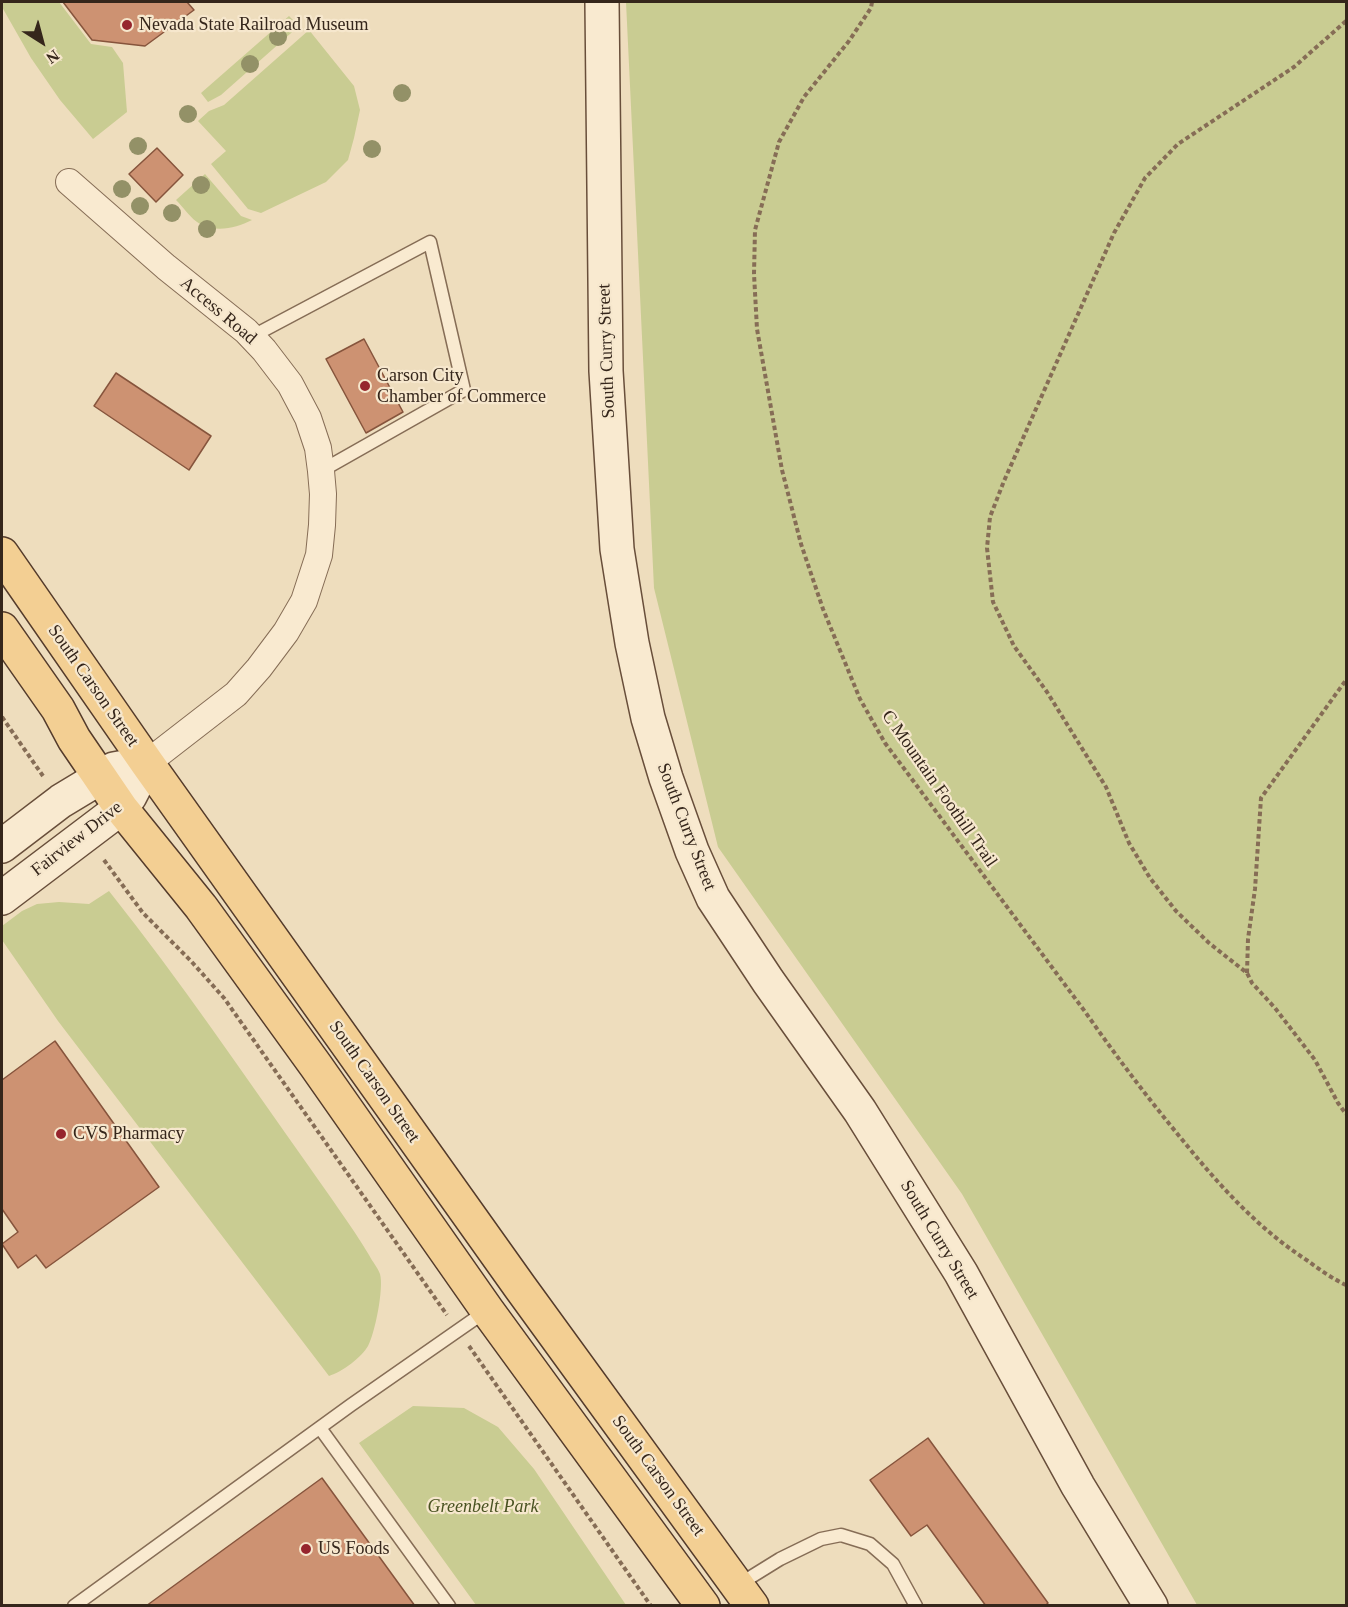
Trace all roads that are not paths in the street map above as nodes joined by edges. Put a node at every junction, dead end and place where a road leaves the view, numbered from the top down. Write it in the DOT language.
graph roads {
  1 [pos="602,2"];
  2 [pos="69,182"];
  3 [pos="251,337"];
  4 [pos="321,471"];
  5 [pos="2,555"];
  6 [pos="2,629"];
  7 [pos="147,763"];
  8 [pos="100,777"];
  9 [pos="121,808"];
  10 [pos="2,846"];
  11 [pos="2,898"];
  12 [pos="520,1287"];
  13 [pos="487,1310"];
  14 [pos="320,1428"];
  15 [pos="745,1596"];
  16 [pos="74,1605"];
  17 [pos="448,1605"];
  18 [pos="703,1605"];
  19 [pos="916,1605"];
  20 [pos="1151,1605"];
  1 -- 20 [label="street, South Curry Street"];
  2 -- 3 [label="street, Access Road"];
  3 -- 4 [label="street, Access Road"];
  3 -- 4 [label="lane"];
  4 -- 7 [label="street, Access Road"];
  5 -- 7 [label="main road, South Carson Street"];
  6 -- 8 [label="main road"];
  7 -- 8 [label="street, Fairview Drive"];
  7 -- 9 [label="street, Fairview Drive"];
  7 -- 12 [label="main road, South Carson Street"];
  8 -- 9 [label="main road"];
  8 -- 10 [label="street, Fairview Drive"];
  9 -- 11 [label="street, Fairview Drive"];
  9 -- 13 [label="main road"];
  12 -- 13 [label="main road"];
  12 -- 15 [label="main road, South Carson Street"];
  13 -- 14 [label="lane"];
  13 -- 18 [label="main road"];
  14 -- 16 [label="lane"];
  14 -- 17 [label="lane"];
  15 -- 19 [label="lane"];
}
